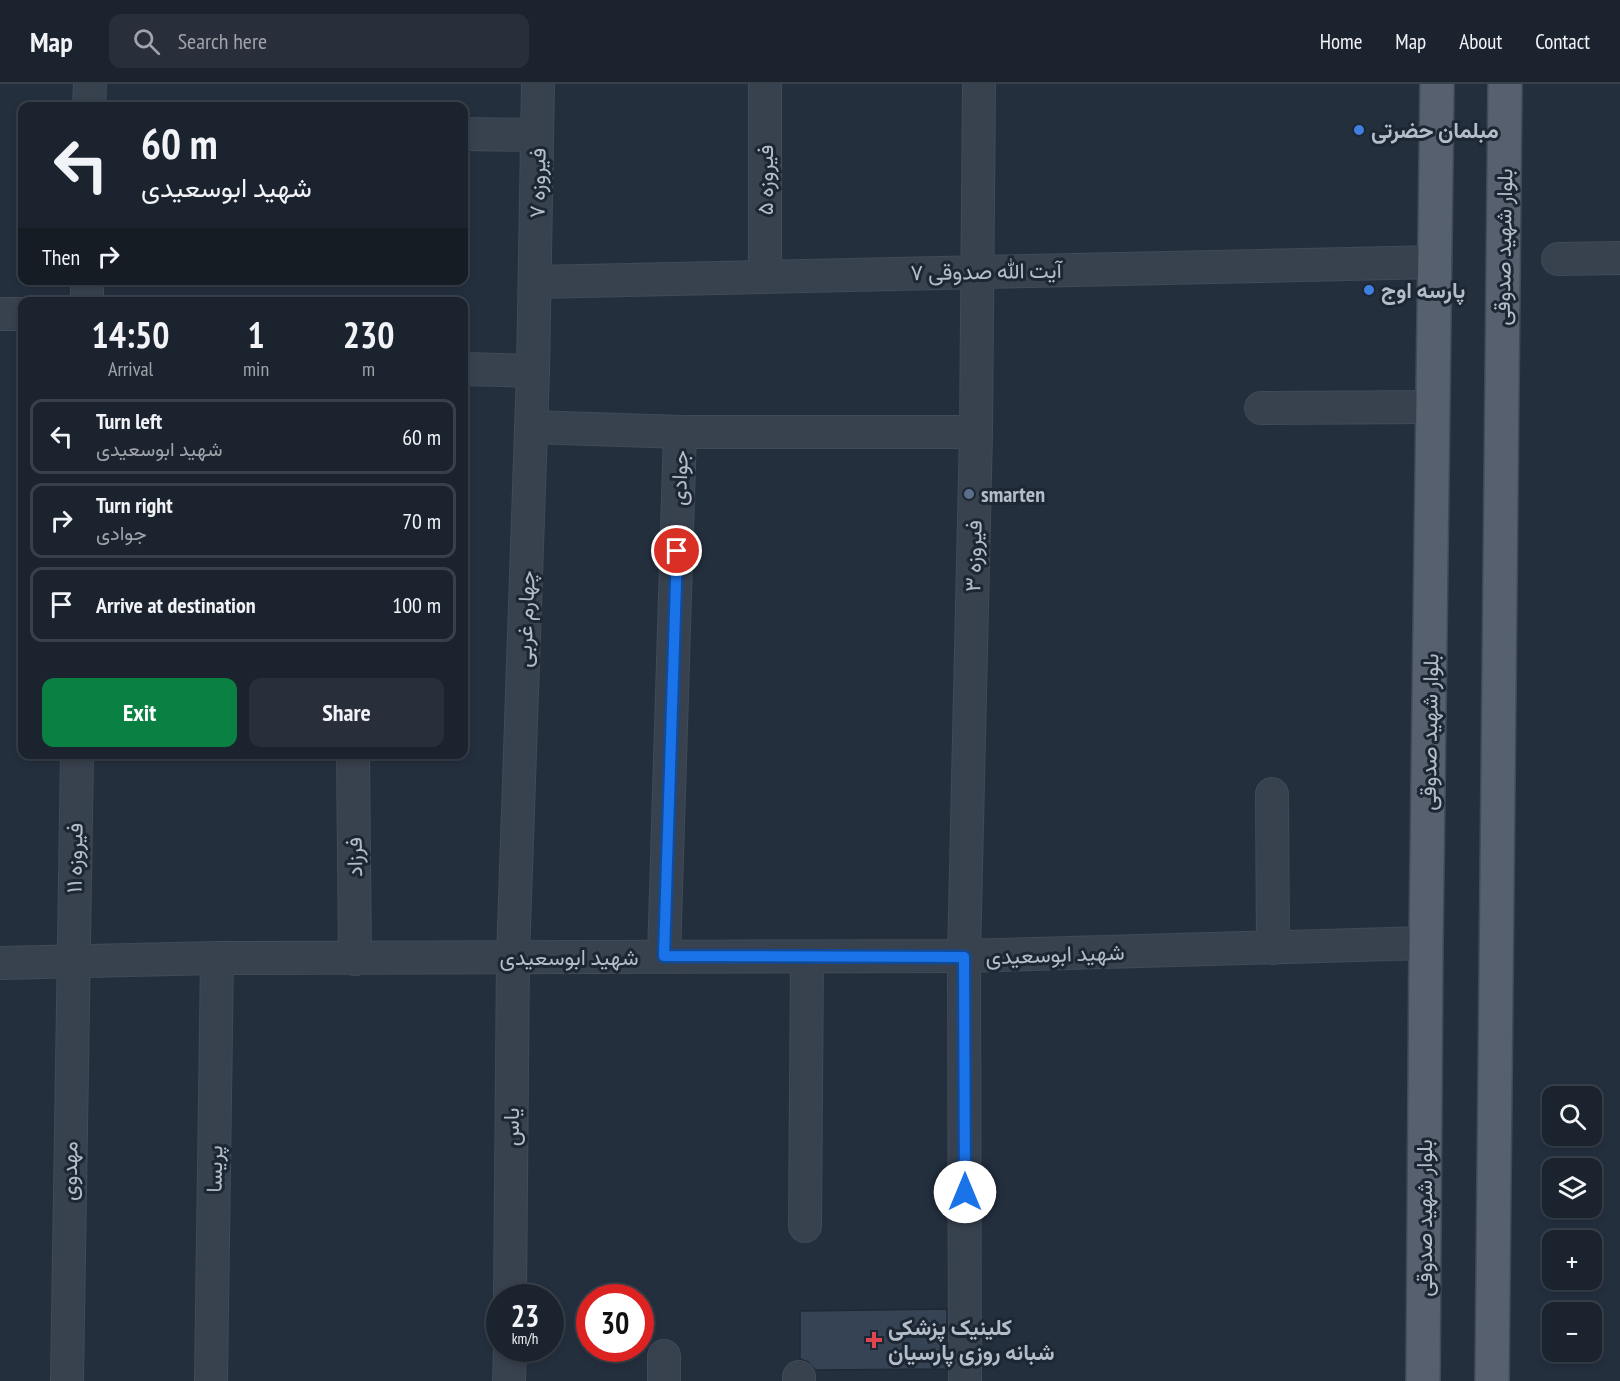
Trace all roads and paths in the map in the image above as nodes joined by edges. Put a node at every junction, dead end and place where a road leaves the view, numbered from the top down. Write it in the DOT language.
graph roads {
  1 [pos="90,84"];
  2 [pos="538,84"];
  3 [pos="765,84"];
  4 [pos="979,84"];
  5 [pos="1437,84"];
  6 [pos="1505,84"];
  7 [pos="89,102"];
  8 [pos="468,134"];
  9 [pos="537,135"];
  10 [pos="1620,258"];
  11 [pos="1558,259"];
  12 [pos="1436,262"];
  13 [pos="978,271"];
  14 [pos="765,276"];
  15 [pos="536,282"];
  16 [pos="0,314"];
  17 [pos="18,314"];
  18 [pos="468,369"];
  19 [pos="533,371"];
  20 [pos="1433,406"];
  21 [pos="1261,408"];
  22 [pos="532,427"];
  23 [pos="680,432"];
  24 [pos="976,432"];
  25 [pos="77,759"];
  26 [pos="354,759"];
  27 [pos="1272,794"];
  28 [pos="1426,943"];
  29 [pos="1273,948"];
  30 [pos="664,956"];
  31 [pos="513,957"];
  32 [pos="807,957"];
  33 [pos="964,957"];
  34 [pos="217,958"];
  35 [pos="355,959"];
  36 [pos="72,961"];
  37 [pos="0,963"];
  38 [pos="805,1226"];
  39 [pos="510,1284"];
  40 [pos="510,1362"];
  41 [pos="67,1381"];
  42 [pos="211,1381"];
  43 [pos="509,1381"];
  44 [pos="966,1381"];
  45 [pos="1423,1381"];
  46 [pos="1492,1381"];
  1 -- 7 [label="street"];
  2 -- 9 [label="street, فیروزه ۷"];
  3 -- 14 [label="street, فیروزه ۵"];
  4 -- 13 [label="street, فیروزه ۳"];
  5 -- 12 [label="main road, بلوار شهید صدوقی"];
  6 -- 46 [label="main road, بلوار شهید صدوقی"];
  8 -- 9 [label="street"];
  9 -- 15 [label="street, فیروزه ۷"];
  10 -- 11 [label="street"];
  12 -- 13 [label="street, آیت الله صدوقی ۷"];
  12 -- 20 [label="main road, بلوار شهید صدوقی"];
  13 -- 14 [label="street, آیت الله صدوقی ۷"];
  13 -- 24 [label="street, فیروزه ۳"];
  14 -- 15 [label="street, آیت الله صدوقی ۷"];
  15 -- 19 [label="street, چهارم غربی"];
  16 -- 17 [label="street"];
  18 -- 19 [label="street"];
  19 -- 22 [label="street, چهارم غربی"];
  20 -- 21 [label="street"];
  20 -- 28 [label="main road, بلوار شهید صدوقی"];
  22 -- 23 [label="street"];
  22 -- 31 [label="street, چهارم غربی"];
  23 -- 24 [label="street"];
  23 -- 30 [label="street, جوادی"];
  24 -- 33 [label="street, فیروزه ۳"];
  25 -- 36 [label="street, فیروزه ۱۱"];
  26 -- 35 [label="street, فرزاد"];
  27 -- 29 [label="street"];
  28 -- 29 [label="street, شهید ابوسعیدی"];
  28 -- 45 [label="main road, بلوار شهید صدوقی"];
  29 -- 33 [label="street, شهید ابوسعیدی"];
  30 -- 31 [label="street, شهید ابوسعیدی"];
  30 -- 32 [label="street, شهید ابوسعیدی"];
  31 -- 35 [label="street, شهید ابوسعیدی"];
  31 -- 39 [label="street, یاس"];
  32 -- 33 [label="street, شهید ابوسعیدی"];
  32 -- 38 [label="street"];
  33 -- 44 [label="street, فیروزه ۳"];
  34 -- 35 [label="street, شهید ابوسعیدی"];
  34 -- 36 [label="street, شهید ابوسعیدی"];
  34 -- 42 [label="street, پریسا"];
  36 -- 37 [label="street, شهید ابوسعیدی"];
  36 -- 41 [label="street, مهدوی"];
  40 -- 43 [label="street"];
}
